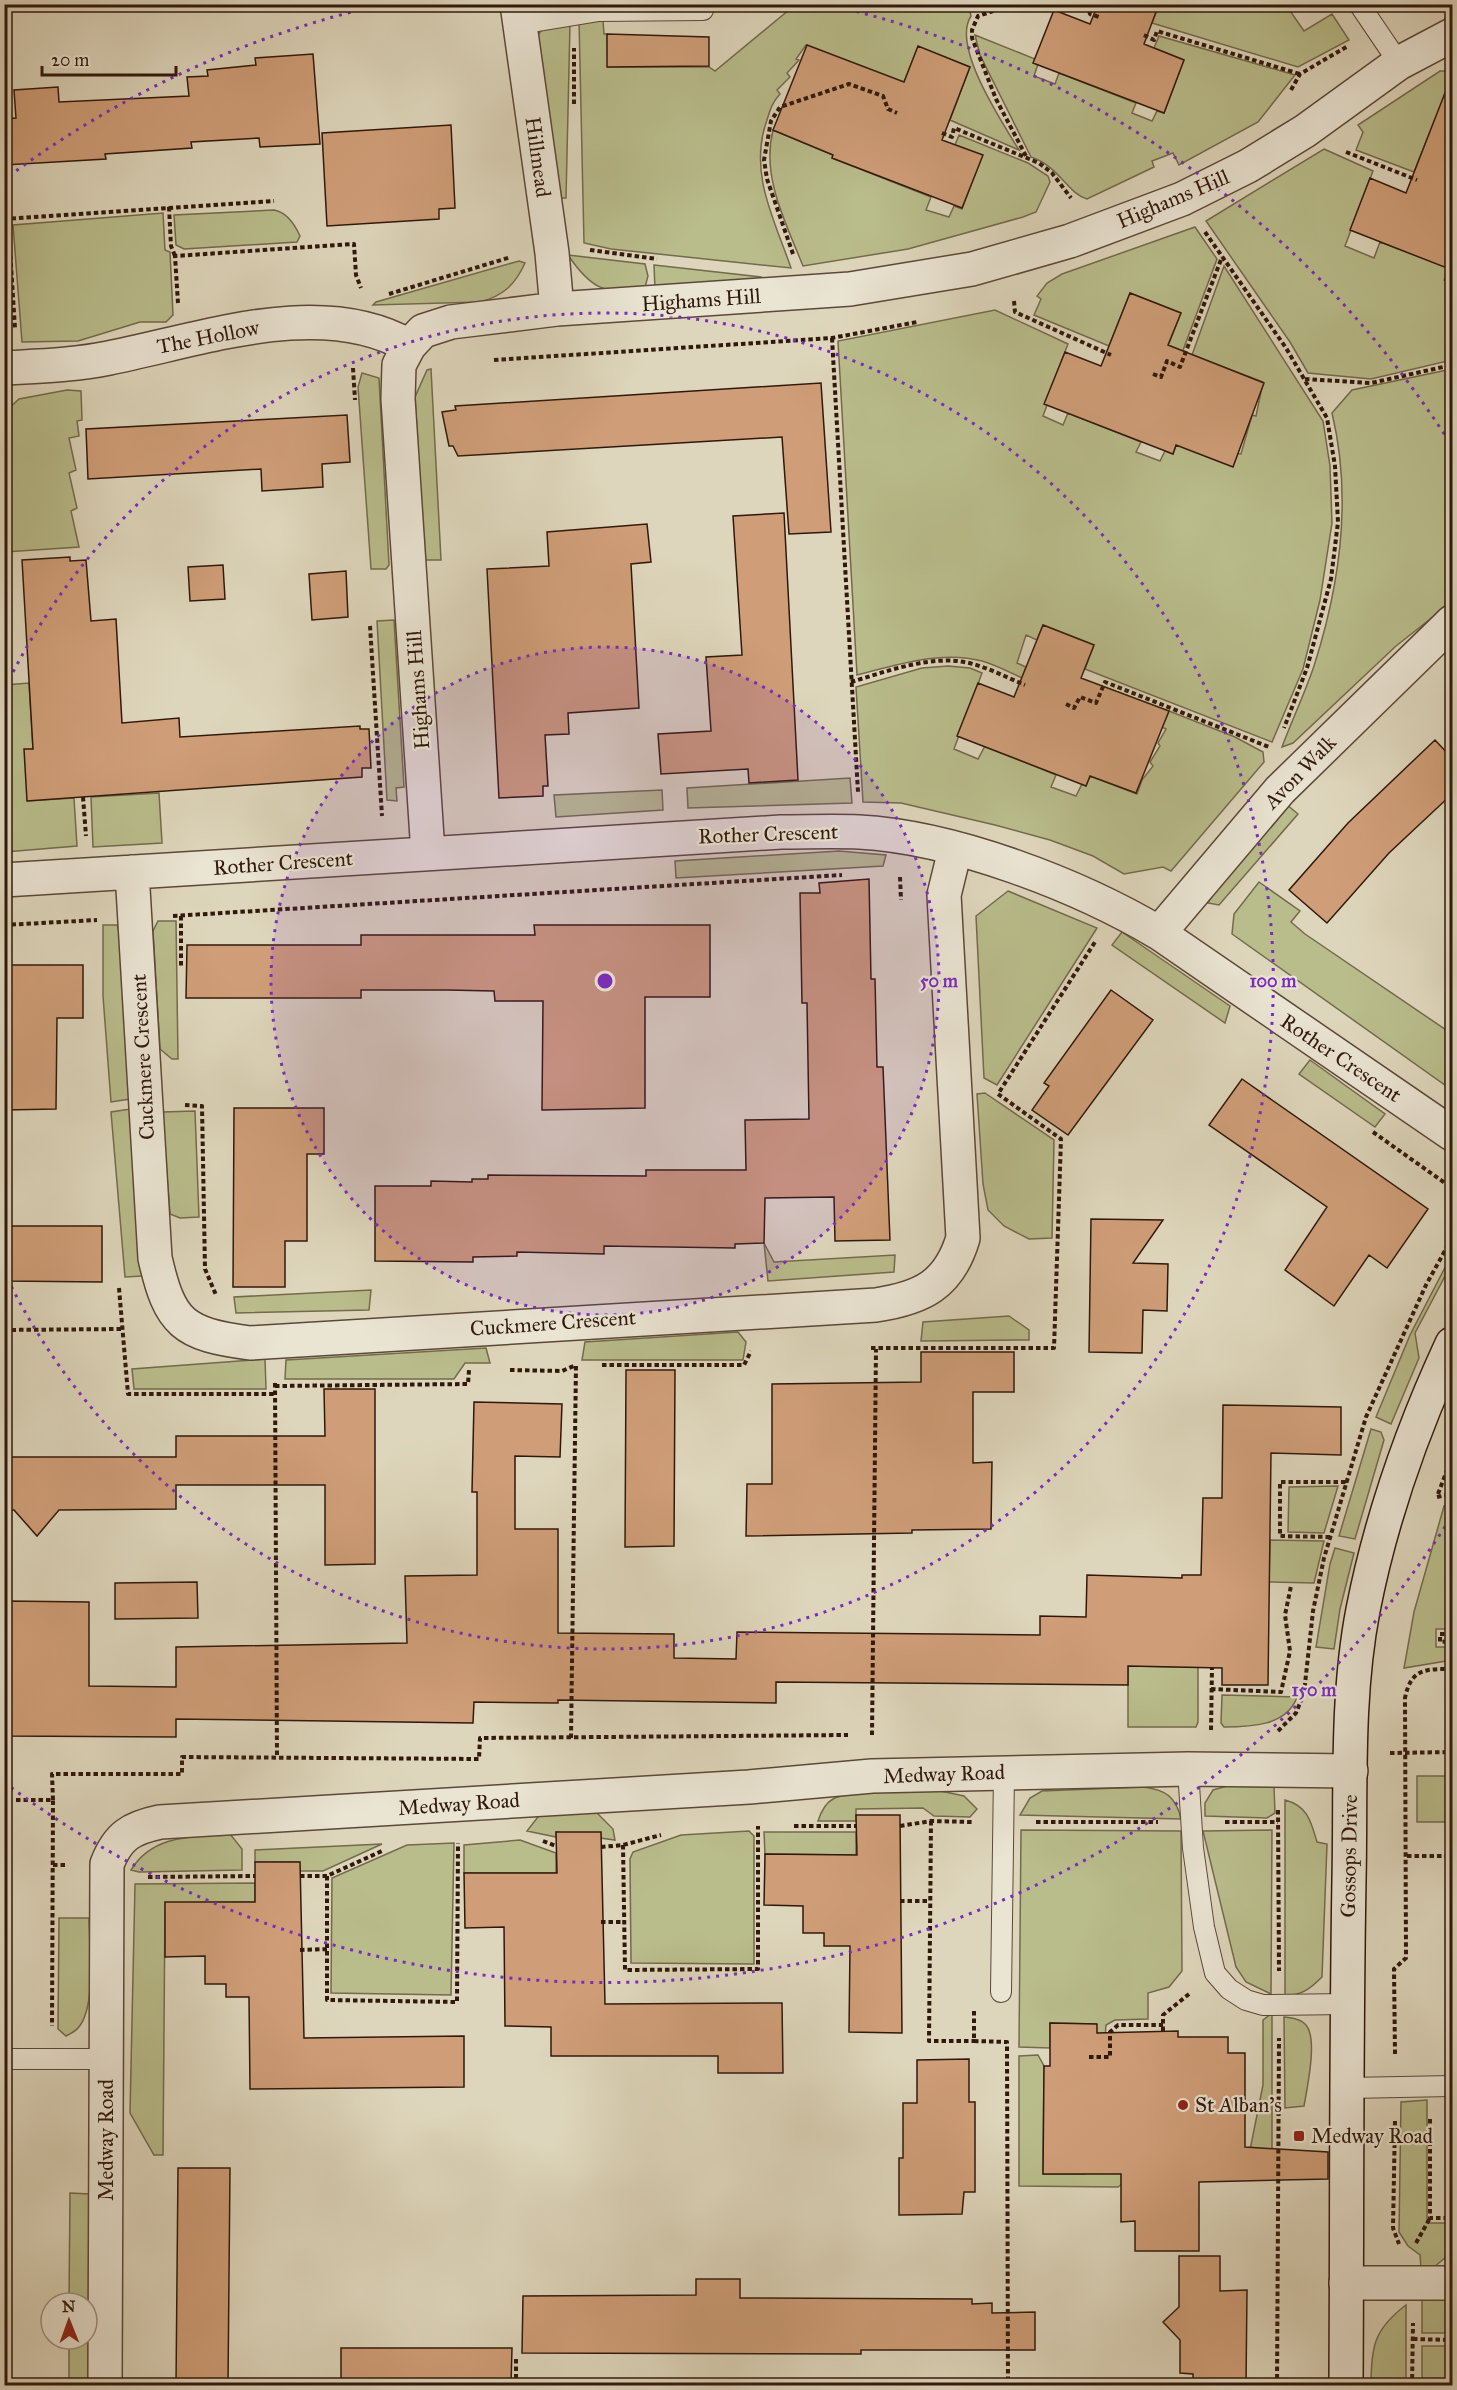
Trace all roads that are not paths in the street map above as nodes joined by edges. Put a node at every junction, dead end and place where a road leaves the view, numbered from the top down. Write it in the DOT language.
graph roads {
  1 [pos="1359,4"];
  2 [pos="703,10"];
  3 [pos="518,14"];
  4 [pos="1452,35"];
  5 [pos="1399,63"];
  6 [pos="557,309"];
  7 [pos="409,346"];
  8 [pos="11,368"];
  9 [pos="1452,622"];
  10 [pos="954,850"];
  11 [pos="428,853"];
  12 [pos="132,872"];
  13 [pos="4,880"];
  14 [pos="1160,933"];
  15 [pos="1452,1134"];
  16 [pos="1452,1344"];
  17 [pos="1188,1769"];
  18 [pos="1351,1771"];
  19 [pos="1004,1773"];
  20 [pos="1001,1992"];
  21 [pos="1347,2004"];
  22 [pos="4,2059"];
  23 [pos="107,2059"];
  24 [pos="1452,2086"];
  25 [pos="1348,2088"];
  26 [pos="1346,2283"];
  27 [pos="1452,2283"];
  28 [pos="105,2385"];
  29 [pos="1346,2385"];
  1 -- 5 [label="lane"];
  2 -- 3 [label="lane"];
  3 -- 6 [label="street, Hillmead"];
  4 -- 5 [label="street, Highams Hill"];
  5 -- 6 [label="street, Highams Hill"];
  6 -- 7 [label="street, Highams Hill"];
  7 -- 8 [label="street, The Hollow"];
  7 -- 11 [label="street, Highams Hill"];
  9 -- 14 [label="street, Avon Walk"];
  10 -- 11 [label="street, Rother Crescent"];
  10 -- 12 [label="street, Cuckmere Crescent"];
  10 -- 14 [label="street, Rother Crescent"];
  11 -- 12 [label="street, Rother Crescent"];
  12 -- 13 [label="street, Rother Crescent"];
  14 -- 15 [label="street, Rother Crescent"];
  16 -- 18 [label="street, Gossops Drive"];
  17 -- 18 [label="street, Medway Road"];
  17 -- 19 [label="street, Medway Road"];
  17 -- 21 [label="lane"];
  18 -- 21 [label="street, Gossops Drive"];
  19 -- 20 [label="lane"];
  19 -- 23 [label="street, Medway Road"];
  21 -- 25 [label="street, Gossops Drive"];
  22 -- 23 [label="lane"];
  23 -- 28 [label="street, Medway Road"];
  24 -- 25 [label="lane"];
  25 -- 26 [label="street, Gossops Drive"];
  26 -- 27 [label="street"];
  26 -- 29 [label="street, Gossops Drive"];
}
